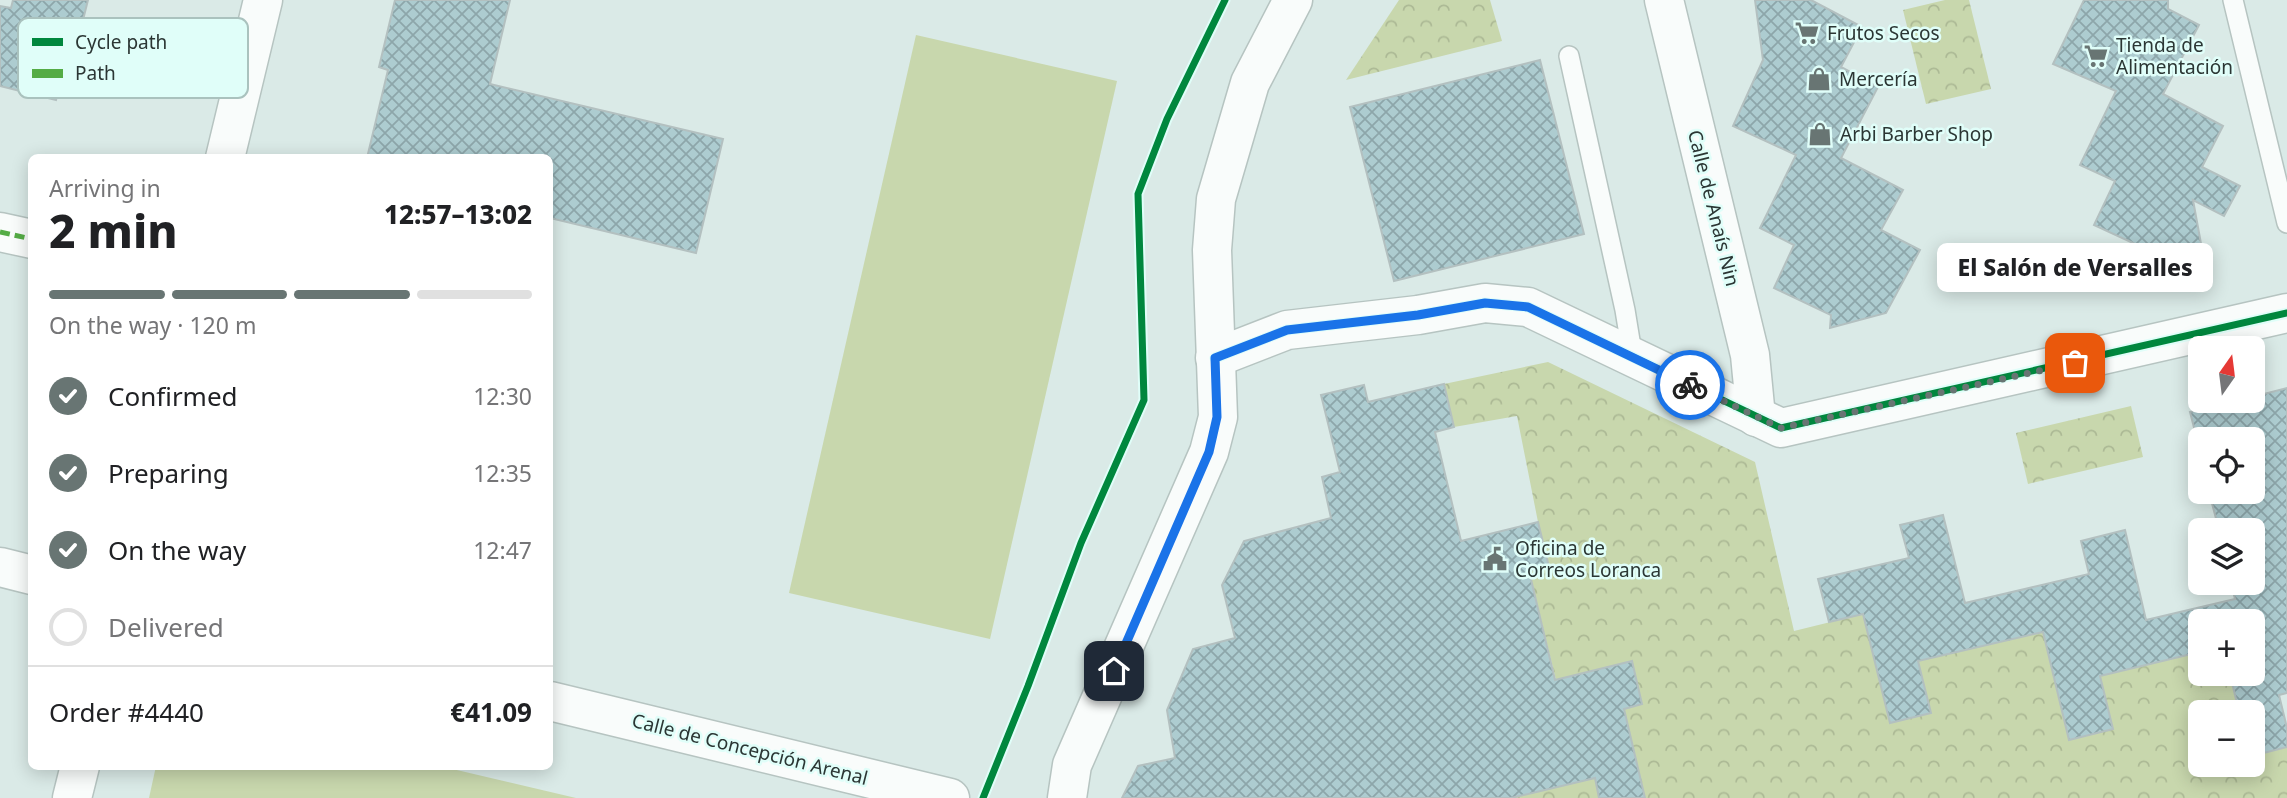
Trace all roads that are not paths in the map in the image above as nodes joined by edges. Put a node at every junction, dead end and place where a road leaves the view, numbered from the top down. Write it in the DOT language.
graph roads {
  1 [pos="263,0"];
  2 [pos="1293,0"];
  3 [pos="1664,0"];
  4 [pos="2233,0"];
  5 [pos="1569,57"];
  6 [pos="248,62"];
  7 [pos="239,98"];
  8 [pos="226,154"];
  9 [pos="2287,223"];
  10 [pos="0,232"];
  11 [pos="28,238"];
  12 [pos="2287,313"];
  13 [pos="1215,358"];
  14 [pos="1633,359"];
  15 [pos="1756,417"];
  16 [pos="0,567"];
  17 [pos="28,574"];
  18 [pos="553,702"];
  19 [pos="79,770"];
  20 [pos="72,798"];
  21 [pos="950,798"];
  22 [pos="1067,798"];
  1 -- 6 [label="street"];
  2 -- 13 [label="street"];
  3 -- 15 [label="street, Calle de Anaís Nin"];
  4 -- 9 [label="lane"];
  5 -- 14 [label="lane"];
  7 -- 8 [label="street"];
  10 -- 11 [label="street"];
  12 -- 15 [label="street"];
  13 -- 14 [label="street"];
  13 -- 22 [label="street"];
  14 -- 15 [label="street"];
  16 -- 17 [label="street"];
  18 -- 21 [label="street, Calle de Concepción Arenal"];
  19 -- 20 [label="street"];
}
